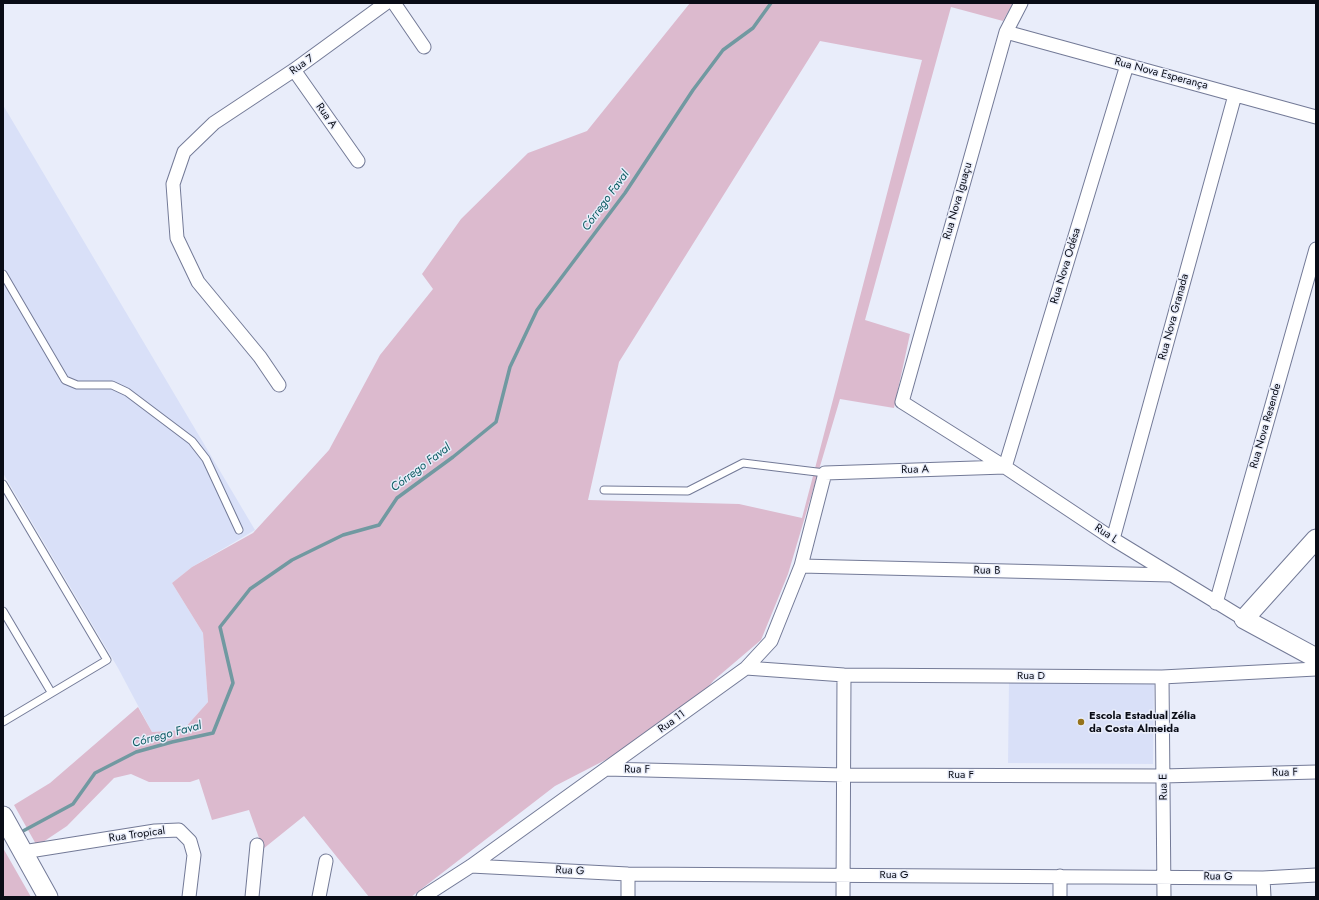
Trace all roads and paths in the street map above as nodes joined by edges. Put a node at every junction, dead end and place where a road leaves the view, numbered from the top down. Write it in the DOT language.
graph roads {
  1 [pos="386,3"];
  2 [pos="394,3"];
  3 [pos="1021,3"];
  4 [pos="1006,32"];
  5 [pos="424,47"];
  6 [pos="1127,65"];
  7 [pos="294,70"];
  8 [pos="1235,95"];
  9 [pos="1316,117"];
  10 [pos="358,161"];
  11 [pos="1316,249"];
  12 [pos="3,274"];
  13 [pos="279,384"];
  14 [pos="902,402"];
  15 [pos="1005,467"];
  16 [pos="824,473"];
  17 [pos="3,484"];
  18 [pos="604,490"];
  19 [pos="6,495"];
  20 [pos="239,530"];
  21 [pos="1112,539"];
  22 [pos="1316,539"];
  23 [pos="801,566"];
  24 [pos="1172,575"];
  25 [pos="1216,603"];
  26 [pos="3,611"];
  27 [pos="1244,620"];
  28 [pos="1316,658"];
  29 [pos="746,668"];
  30 [pos="1316,669"];
  31 [pos="844,675"];
  32 [pos="1162,677"];
  33 [pos="51,692"];
  34 [pos="3,722"];
  35 [pos="606,769"];
  36 [pos="1316,772"];
  37 [pos="844,775"];
  38 [pos="1163,776"];
  39 [pos="3,816"];
  40 [pos="257,845"];
  41 [pos="24,852"];
  42 [pos="326,861"];
  43 [pos="471,866"];
  44 [pos="628,874"];
  45 [pos="843,875"];
  46 [pos="1316,875"];
  47 [pos="1060,876"];
  48 [pos="1164,876"];
  49 [pos="1263,878"];
  50 [pos="48,897"];
  51 [pos="189,897"];
  52 [pos="252,897"];
  53 [pos="319,897"];
  54 [pos="423,897"];
  55 [pos="628,897"];
  56 [pos="843,897"];
  57 [pos="1060,897"];
  58 [pos="1164,897"];
  59 [pos="1264,897"];
  1 -- 7 [label="street, Rua 7"];
  2 -- 5 [label="street"];
  3 -- 4 [label="street, Rua Nova Iguaçu"];
  4 -- 6 [label="street, Rua Nova Esperança"];
  4 -- 14 [label="street, Rua Nova Iguaçu"];
  6 -- 8 [label="street, Rua Nova Esperança"];
  6 -- 15 [label="street, Rua Nova Odésa"];
  7 -- 10 [label="street, Rua A"];
  7 -- 13 [label="street, Rua 7"];
  8 -- 9 [label="street, Rua Nova Esperança"];
  8 -- 21 [label="street, Rua Nova Granada"];
  11 -- 25 [label="street, Rua Nova Resende"];
  12 -- 20 [label="lane"];
  14 -- 15 [label="street, Rua L"];
  15 -- 16 [label="street, Rua A"];
  15 -- 21 [label="street, Rua L"];
  16 -- 18 [label="lane"];
  16 -- 23 [label="street, Rua 11"];
  17 -- 19 [label="lane"];
  19 -- 33 [label="lane"];
  21 -- 24 [label="street, Rua L"];
  22 -- 27 [label="street"];
  23 -- 24 [label="street, Rua B"];
  23 -- 29 [label="street, Rua 11"];
  24 -- 25 [label="street, Rua L"];
  25 -- 27 [label="street, Rua L"];
  26 -- 33 [label="lane"];
  27 -- 28 [label="street, Rua L"];
  29 -- 31 [label="street, Rua D"];
  29 -- 35 [label="street, Rua 11"];
  30 -- 32 [label="street, Rua D"];
  31 -- 32 [label="street, Rua D"];
  31 -- 37 [label="street"];
  32 -- 38 [label="street, Rua E"];
  33 -- 34 [label="lane"];
  35 -- 37 [label="street, Rua F"];
  35 -- 43 [label="street, Rua 11"];
  36 -- 38 [label="street, Rua F"];
  37 -- 38 [label="street, Rua F"];
  37 -- 45 [label="street"];
  38 -- 48 [label="street, Rua E"];
  39 -- 41 [label="street"];
  40 -- 52 [label="street"];
  41 -- 50 [label="street"];
  41 -- 51 [label="street, Rua Tropical"];
  42 -- 53 [label="street"];
  43 -- 44 [label="street, Rua G"];
  43 -- 54 [label="street, Rua 11"];
  44 -- 45 [label="street, Rua G"];
  44 -- 55 [label="street"];
  45 -- 47 [label="street, Rua G"];
  45 -- 56 [label="street"];
  46 -- 49 [label="street, Rua G"];
  47 -- 48 [label="street, Rua G"];
  47 -- 57 [label="street"];
  48 -- 49 [label="street, Rua G"];
  48 -- 58 [label="street, Rua E"];
  49 -- 59 [label="street"];
}
